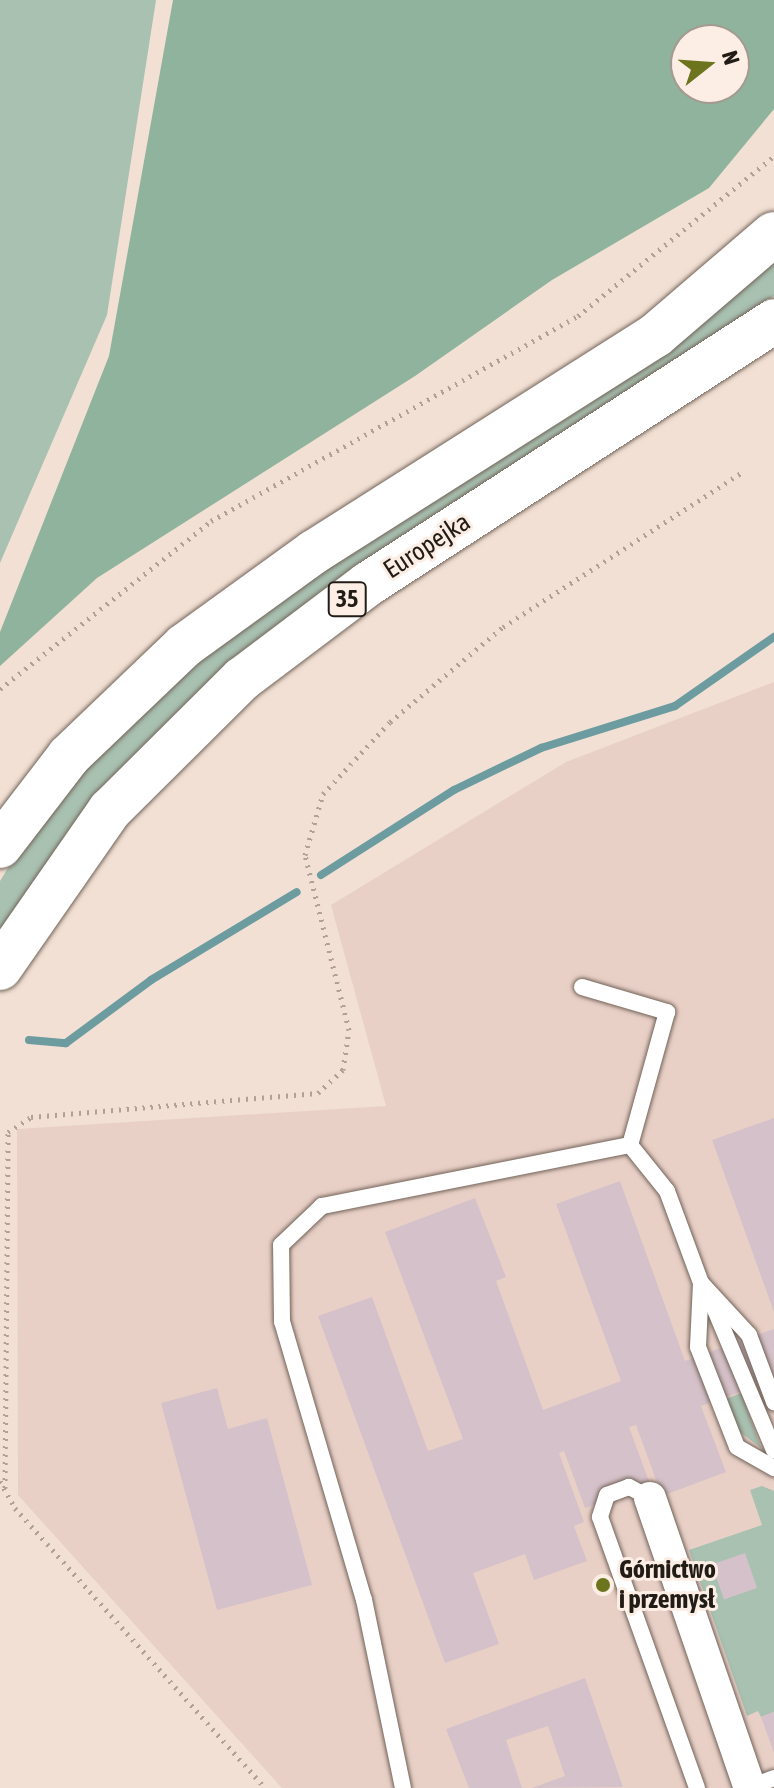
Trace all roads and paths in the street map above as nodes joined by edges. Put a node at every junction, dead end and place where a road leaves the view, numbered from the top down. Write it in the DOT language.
graph roads {
  1 [pos="774,156"];
  2 [pos="774,234"];
  3 [pos="774,321"];
  4 [pos="743,472"];
  5 [pos="0,689"];
  6 [pos="0,846"];
  7 [pos="0,968"];
  8 [pos="582,987"];
  9 [pos="630,1145"];
  10 [pos="1,1258"];
  11 [pos="701,1283"];
  12 [pos="774,1402"];
  13 [pos="774,1450"];
  14 [pos="774,1468"];
  15 [pos="0,1481"];
  16 [pos="5,1488"];
  17 [pos="650,1498"];
  18 [pos="774,1778"];
  19 [pos="265,1788"];
  20 [pos="403,1788"];
  21 [pos="697,1788"];
  22 [pos="749,1788"];
  1 -- 5 [label="path"];
  2 -- 6 [label="main road, Europejka / 35"];
  3 -- 7 [label="main road, Europejka / 35"];
  4 -- 10 [label="path"];
  8 -- 9 [label="lane"];
  9 -- 11 [label="lane"];
  9 -- 20 [label="lane"];
  10 -- 16 [label="path"];
  11 -- 12 [label="lane"];
  11 -- 13 [label="lane"];
  11 -- 14 [label="lane"];
  15 -- 16 [label="path"];
  16 -- 19 [label="path"];
  17 -- 21 [label="lane"];
  17 -- 22 [label="street"];
  18 -- 22 [label="lane"];
}
